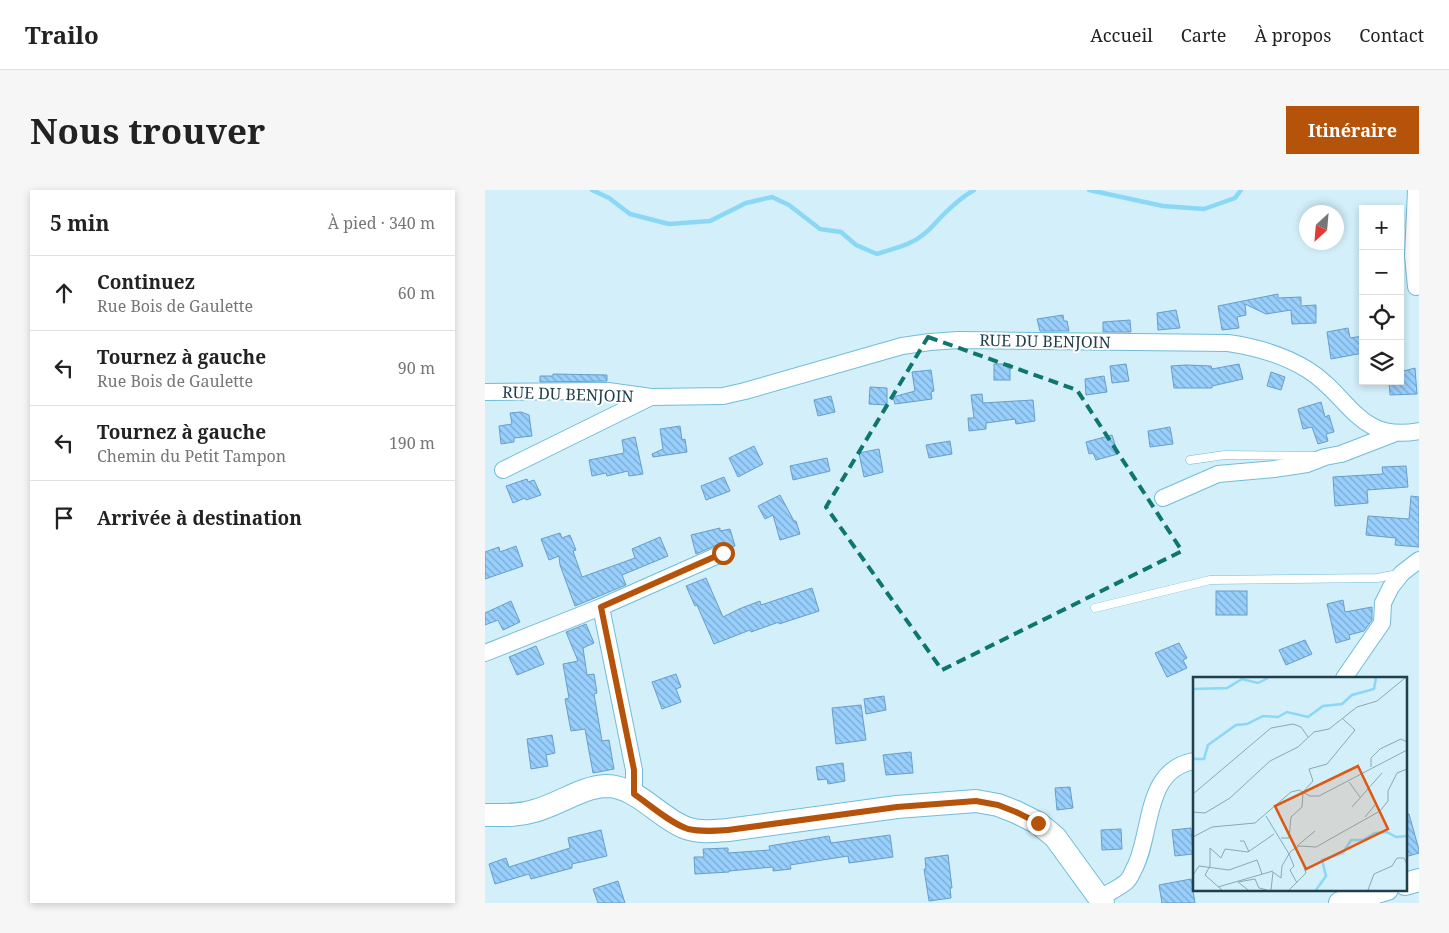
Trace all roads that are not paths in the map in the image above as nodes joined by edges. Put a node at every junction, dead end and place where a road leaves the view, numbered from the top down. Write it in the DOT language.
graph roads {
  1 [pos="1417,190"];
  2 [pos="1417,281"];
  3 [pos="485,392"];
  4 [pos="651,397"];
  5 [pos="1419,431"];
  6 [pos="1393,434"];
  7 [pos="1325,457"];
  8 [pos="1190,460"];
  9 [pos="503,470"];
  10 [pos="1163,498"];
  11 [pos="723,553"];
  12 [pos="1419,560"];
  13 [pos="1402,573"];
  14 [pos="601,607"];
  15 [pos="1095,608"];
  16 [pos="485,654"];
  17 [pos="1345,677"];
  18 [pos="1193,761"];
  19 [pos="634,794"];
  20 [pos="485,815"];
  21 [pos="1384,890"];
  22 [pos="1101,900"];
  23 [pos="1340,903"];
  1 -- 2 [label="street"];
  3 -- 4 [label="street, RUE DU BENJOIN"];
  4 -- 6 [label="street, RUE DU BENJOIN"];
  4 -- 9 [label="street, RUE DU BENJOIN"];
  5 -- 6 [label="street, RUE DU BENJOIN"];
  6 -- 7 [label="street"];
  7 -- 8 [label="lane"];
  7 -- 10 [label="street"];
  11 -- 14 [label="street"];
  12 -- 13 [label="street"];
  13 -- 15 [label="lane"];
  13 -- 17 [label="street"];
  14 -- 16 [label="street"];
  14 -- 19 [label="street"];
  18 -- 22 [label="street"];
  19 -- 20 [label="street"];
  19 -- 22 [label="street"];
  21 -- 23 [label="street"];
}
